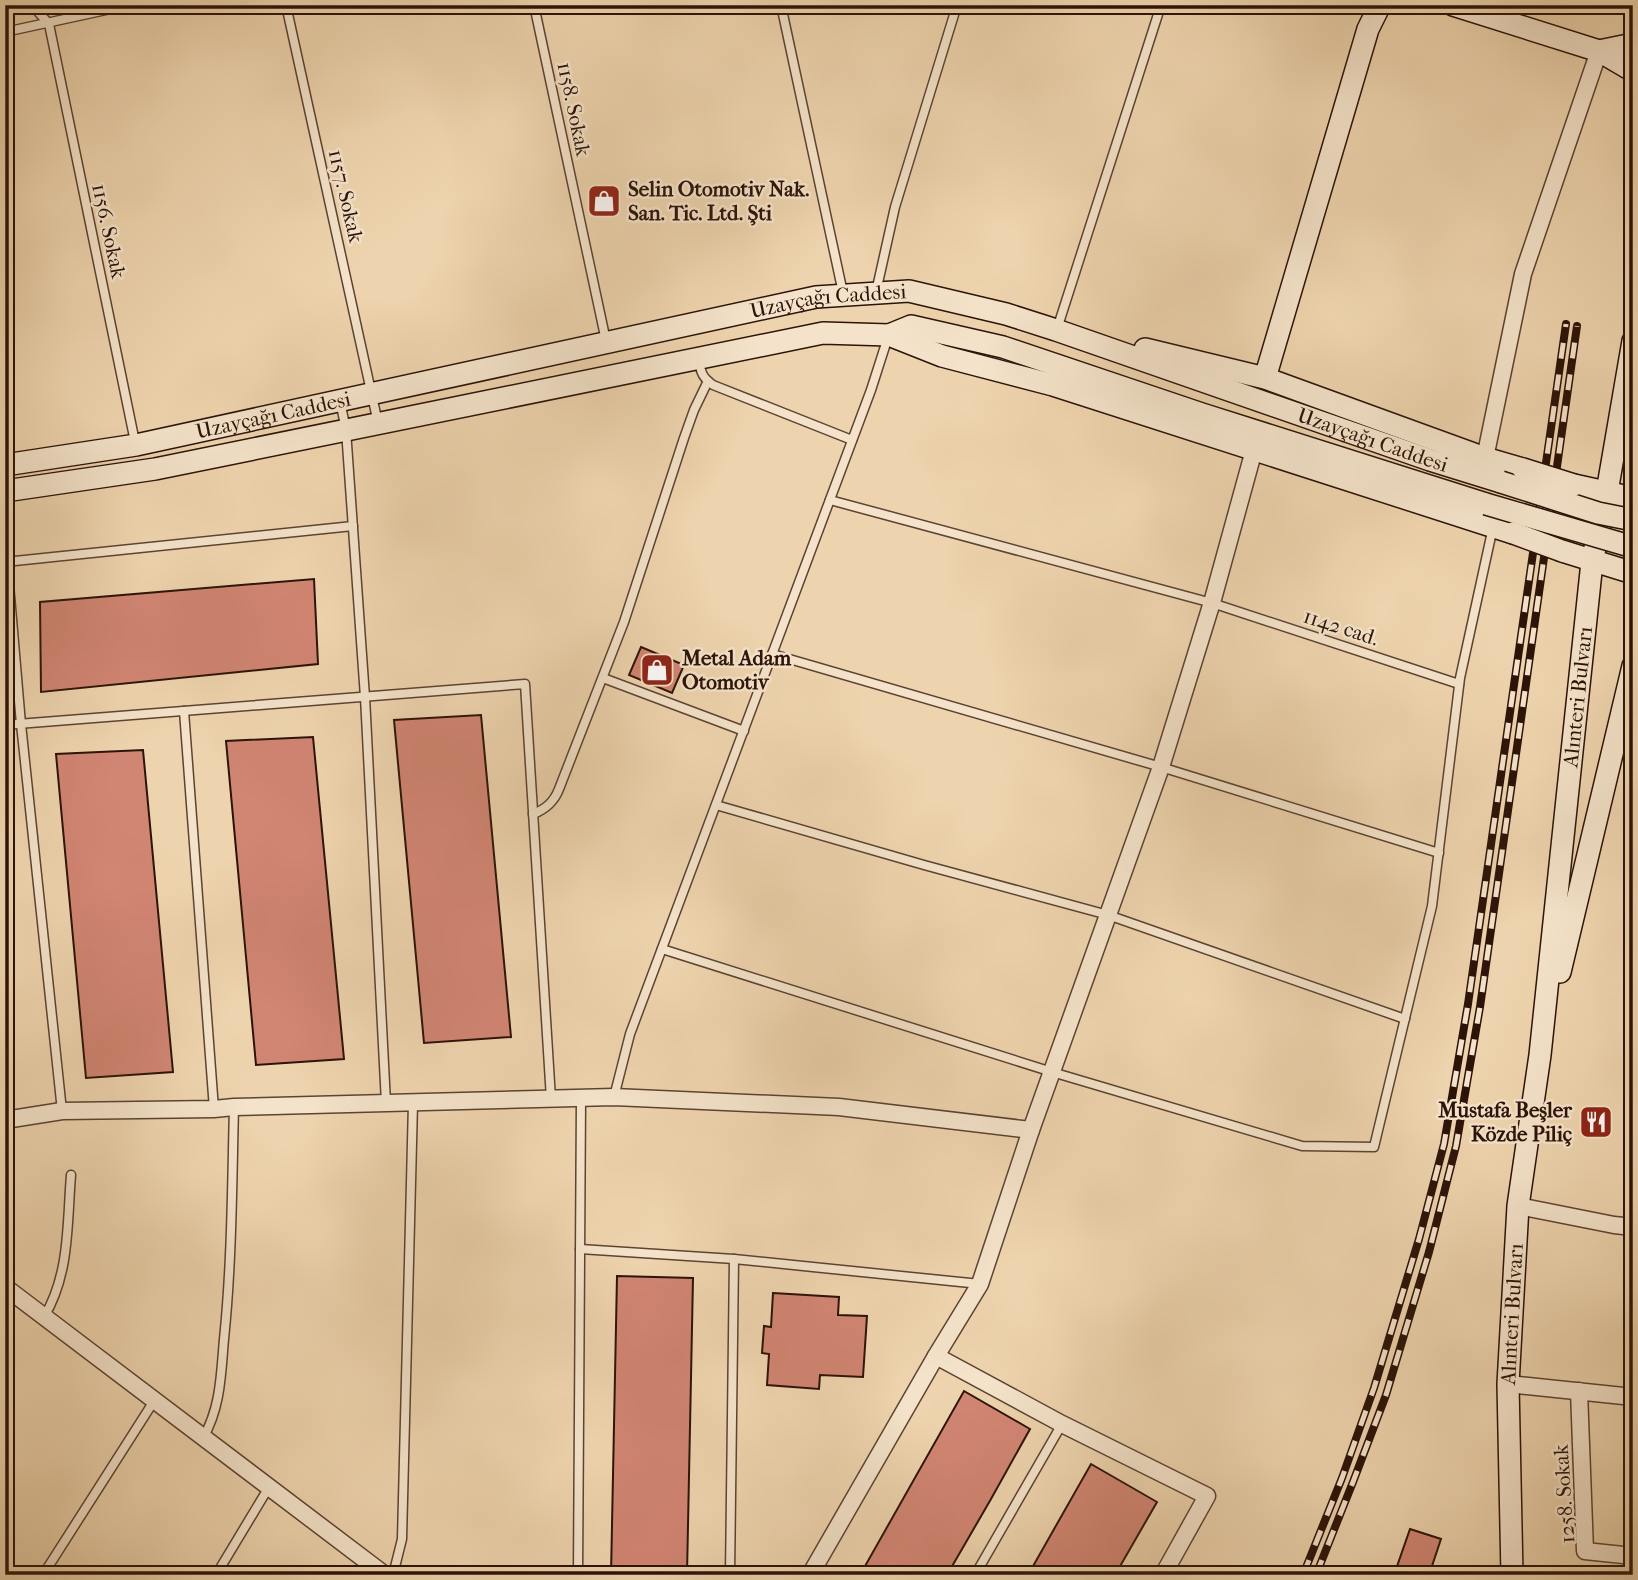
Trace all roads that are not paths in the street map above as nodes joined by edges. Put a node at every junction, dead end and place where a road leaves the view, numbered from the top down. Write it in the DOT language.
graph roads {
  1 [pos="32,5"];
  2 [pos="129,5"];
  3 [pos="286,5"];
  4 [pos="534,5"];
  5 [pos="781,5"];
  6 [pos="957,5"];
  7 [pos="1161,5"];
  8 [pos="1380,5"];
  9 [pos="1453,5"];
  10 [pos="49,23"];
  11 [pos="5,32"];
  12 [pos="1633,44"];
  13 [pos="1599,51"];
  14 [pos="1633,71"];
  15 [pos="875,293"];
  16 [pos="843,295"];
  17 [pos="1056,330"];
  18 [pos="889,335"];
  19 [pos="1633,341"];
  20 [pos="606,343"];
  21 [pos="700,358"];
  22 [pos="1265,379"];
  23 [pos="708,382"];
  24 [pos="372,394"];
  25 [pos="340,401"];
  26 [pos="378,425"];
  27 [pos="346,430"];
  28 [pos="852,440"];
  29 [pos="136,445"];
  30 [pos="1254,450"];
  31 [pos="1485,458"];
  32 [pos="5,465"];
  33 [pos="5,491"];
  34 [pos="1607,492"];
  35 [pos="1633,498"];
  36 [pos="830,500"];
  37 [pos="1633,520"];
  38 [pos="353,526"];
  39 [pos="1504,530"];
  40 [pos="1633,547"];
  41 [pos="6,561"];
  42 [pos="1592,562"];
  43 [pos="1633,573"];
  44 [pos="1212,603"];
  45 [pos="772,654"];
  46 [pos="1633,666"];
  47 [pos="603,678"];
  48 [pos="1460,684"];
  49 [pos="365,697"];
  50 [pos="184,711"];
  51 [pos="21,724"];
  52 [pos="5,726"];
  53 [pos="744,731"];
  54 [pos="1161,767"];
  55 [pos="716,805"];
  56 [pos="533,814"];
  57 [pos="1439,853"];
  58 [pos="1108,915"];
  59 [pos="662,949"];
  60 [pos="1405,1018"];
  61 [pos="1540,1055"];
  62 [pos="1052,1072"];
  63 [pos="614,1097"];
  64 [pos="581,1098"];
  65 [pos="551,1099"];
  66 [pos="386,1103"];
  67 [pos="413,1103"];
  68 [pos="234,1107"];
  69 [pos="214,1109"];
  70 [pos="62,1111"];
  71 [pos="5,1120"];
  72 [pos="1031,1130"];
  73 [pos="71,1175"];
  74 [pos="1518,1206"];
  75 [pos="1633,1227"];
  76 [pos="580,1249"];
  77 [pos="734,1259"];
  78 [pos="979,1284"];
  79 [pos="5,1287"];
  80 [pos="44,1317"];
  81 [pos="936,1356"];
  82 [pos="1508,1384"];
  83 [pos="1579,1391"];
  84 [pos="1633,1396"];
  85 [pos="154,1401"];
  86 [pos="1062,1424"];
  87 [pos="203,1438"];
  88 [pos="269,1487"];
  89 [pos="1633,1556"];
  90 [pos="43,1575"];
  91 [pos="215,1575"];
  92 [pos="385,1575"];
  93 [pos="393,1575"];
  94 [pos="579,1575"];
  95 [pos="730,1575"];
  96 [pos="810,1575"];
  97 [pos="975,1575"];
  98 [pos="1163,1575"];
  99 [pos="1512,1575"];
  1 -- 10 [label="lane"];
  2 -- 10 [label="lane"];
  3 -- 24 [label="lane, 1157. Sokak"];
  4 -- 20 [label="lane, 1158. Sokak"];
  5 -- 16 [label="lane"];
  6 -- 15 [label="lane"];
  7 -- 17 [label="lane"];
  8 -- 22 [label="main road"];
  9 -- 13 [label="main road"];
  10 -- 11 [label="lane"];
  10 -- 29 [label="lane, 1156. Sokak"];
  12 -- 13 [label="main road"];
  13 -- 14 [label="main road"];
  13 -- 31 [label="street"];
  15 -- 16 [label="main road, Uzayçağı Caddesi"];
  15 -- 17 [label="main road, Uzayçağı Caddesi"];
  16 -- 20 [label="main road, Uzayçağı Caddesi"];
  17 -- 22 [label="main road"];
  17 -- 37 [label="main road, Uzayçağı Caddesi, bridge"];
  18 -- 21 [label="main road, Uzayçağı Caddesi"];
  18 -- 28 [label="lane"];
  18 -- 30 [label="main road"];
  18 -- 40 [label="main road, Uzayçağı Caddesi, bridge"];
  19 -- 34 [label="main road, Alınteri Bulvarı"];
  20 -- 24 [label="main road, Uzayçağı Caddesi"];
  21 -- 23 [label="lane"];
  21 -- 26 [label="main road, Uzayçağı Caddesi"];
  22 -- 31 [label="main road"];
  23 -- 28 [label="lane"];
  23 -- 47 [label="lane"];
  24 -- 25 [label="main road, Uzayçağı Caddesi"];
  24 -- 26 [label="lane, 1157. Sokak"];
  25 -- 27 [label="lane"];
  25 -- 29 [label="main road, Uzayçağı Caddesi"];
  26 -- 27 [label="main road, Uzayçağı Caddesi"];
  27 -- 33 [label="main road, Uzayçağı Caddesi"];
  27 -- 38 [label="lane"];
  28 -- 36 [label="lane"];
  29 -- 32 [label="main road, Uzayçağı Caddesi"];
  30 -- 39 [label="main road"];
  30 -- 44 [label="street"];
  31 -- 34 [label="main road, bridge"];
  34 -- 35 [label="main road"];
  34 -- 42 [label="main road, Alınteri Bulvarı"];
  36 -- 44 [label="lane, 1142 cad."];
  36 -- 45 [label="lane"];
  38 -- 41 [label="lane"];
  38 -- 49 [label="lane"];
  39 -- 42 [label="main road, bridge"];
  39 -- 48 [label="lane"];
  41 -- 51 [label="lane"];
  42 -- 43 [label="main road"];
  42 -- 61 [label="main road, Alınteri Bulvarı"];
  44 -- 48 [label="lane, 1142 cad."];
  44 -- 54 [label="street"];
  45 -- 53 [label="lane"];
  45 -- 54 [label="lane"];
  46 -- 61 [label="main road, Alınteri Bulvarı"];
  47 -- 53 [label="lane"];
  47 -- 56 [label="lane"];
  48 -- 57 [label="lane"];
  49 -- 50 [label="lane"];
  49 -- 56 [label="lane"];
  49 -- 66 [label="lane"];
  50 -- 51 [label="lane"];
  50 -- 69 [label="lane"];
  51 -- 52 [label="lane"];
  51 -- 70 [label="lane"];
  53 -- 55 [label="lane"];
  54 -- 57 [label="lane"];
  54 -- 58 [label="street"];
  55 -- 58 [label="lane"];
  55 -- 59 [label="lane"];
  56 -- 65 [label="lane"];
  57 -- 60 [label="lane"];
  58 -- 60 [label="lane"];
  58 -- 62 [label="street"];
  59 -- 62 [label="lane"];
  59 -- 63 [label="lane"];
  60 -- 62 [label="lane"];
  61 -- 74 [label="main road, Alınteri Bulvarı"];
  62 -- 72 [label="street"];
  63 -- 64 [label="street"];
  63 -- 72 [label="street"];
  64 -- 65 [label="street"];
  64 -- 76 [label="lane"];
  65 -- 67 [label="street"];
  66 -- 67 [label="street"];
  66 -- 68 [label="street"];
  67 -- 93 [label="lane"];
  68 -- 69 [label="street"];
  68 -- 87 [label="lane"];
  69 -- 70 [label="street"];
  70 -- 71 [label="street"];
  72 -- 78 [label="street"];
  73 -- 80 [label="lane"];
  74 -- 75 [label="street"];
  74 -- 82 [label="main road, Alınteri Bulvarı"];
  76 -- 77 [label="lane"];
  76 -- 94 [label="lane"];
  77 -- 78 [label="lane"];
  77 -- 95 [label="lane"];
  78 -- 81 [label="street"];
  79 -- 80 [label="street"];
  80 -- 85 [label="street"];
  81 -- 86 [label="street"];
  81 -- 96 [label="street"];
  82 -- 83 [label="street"];
  82 -- 99 [label="main road, Alınteri Bulvarı"];
  83 -- 84 [label="street"];
  83 -- 89 [label="street, 1258. Sokak"];
  85 -- 87 [label="street"];
  85 -- 90 [label="lane"];
  86 -- 97 [label="lane"];
  86 -- 98 [label="street"];
  87 -- 88 [label="street"];
  88 -- 91 [label="lane"];
  88 -- 92 [label="street"];
}
